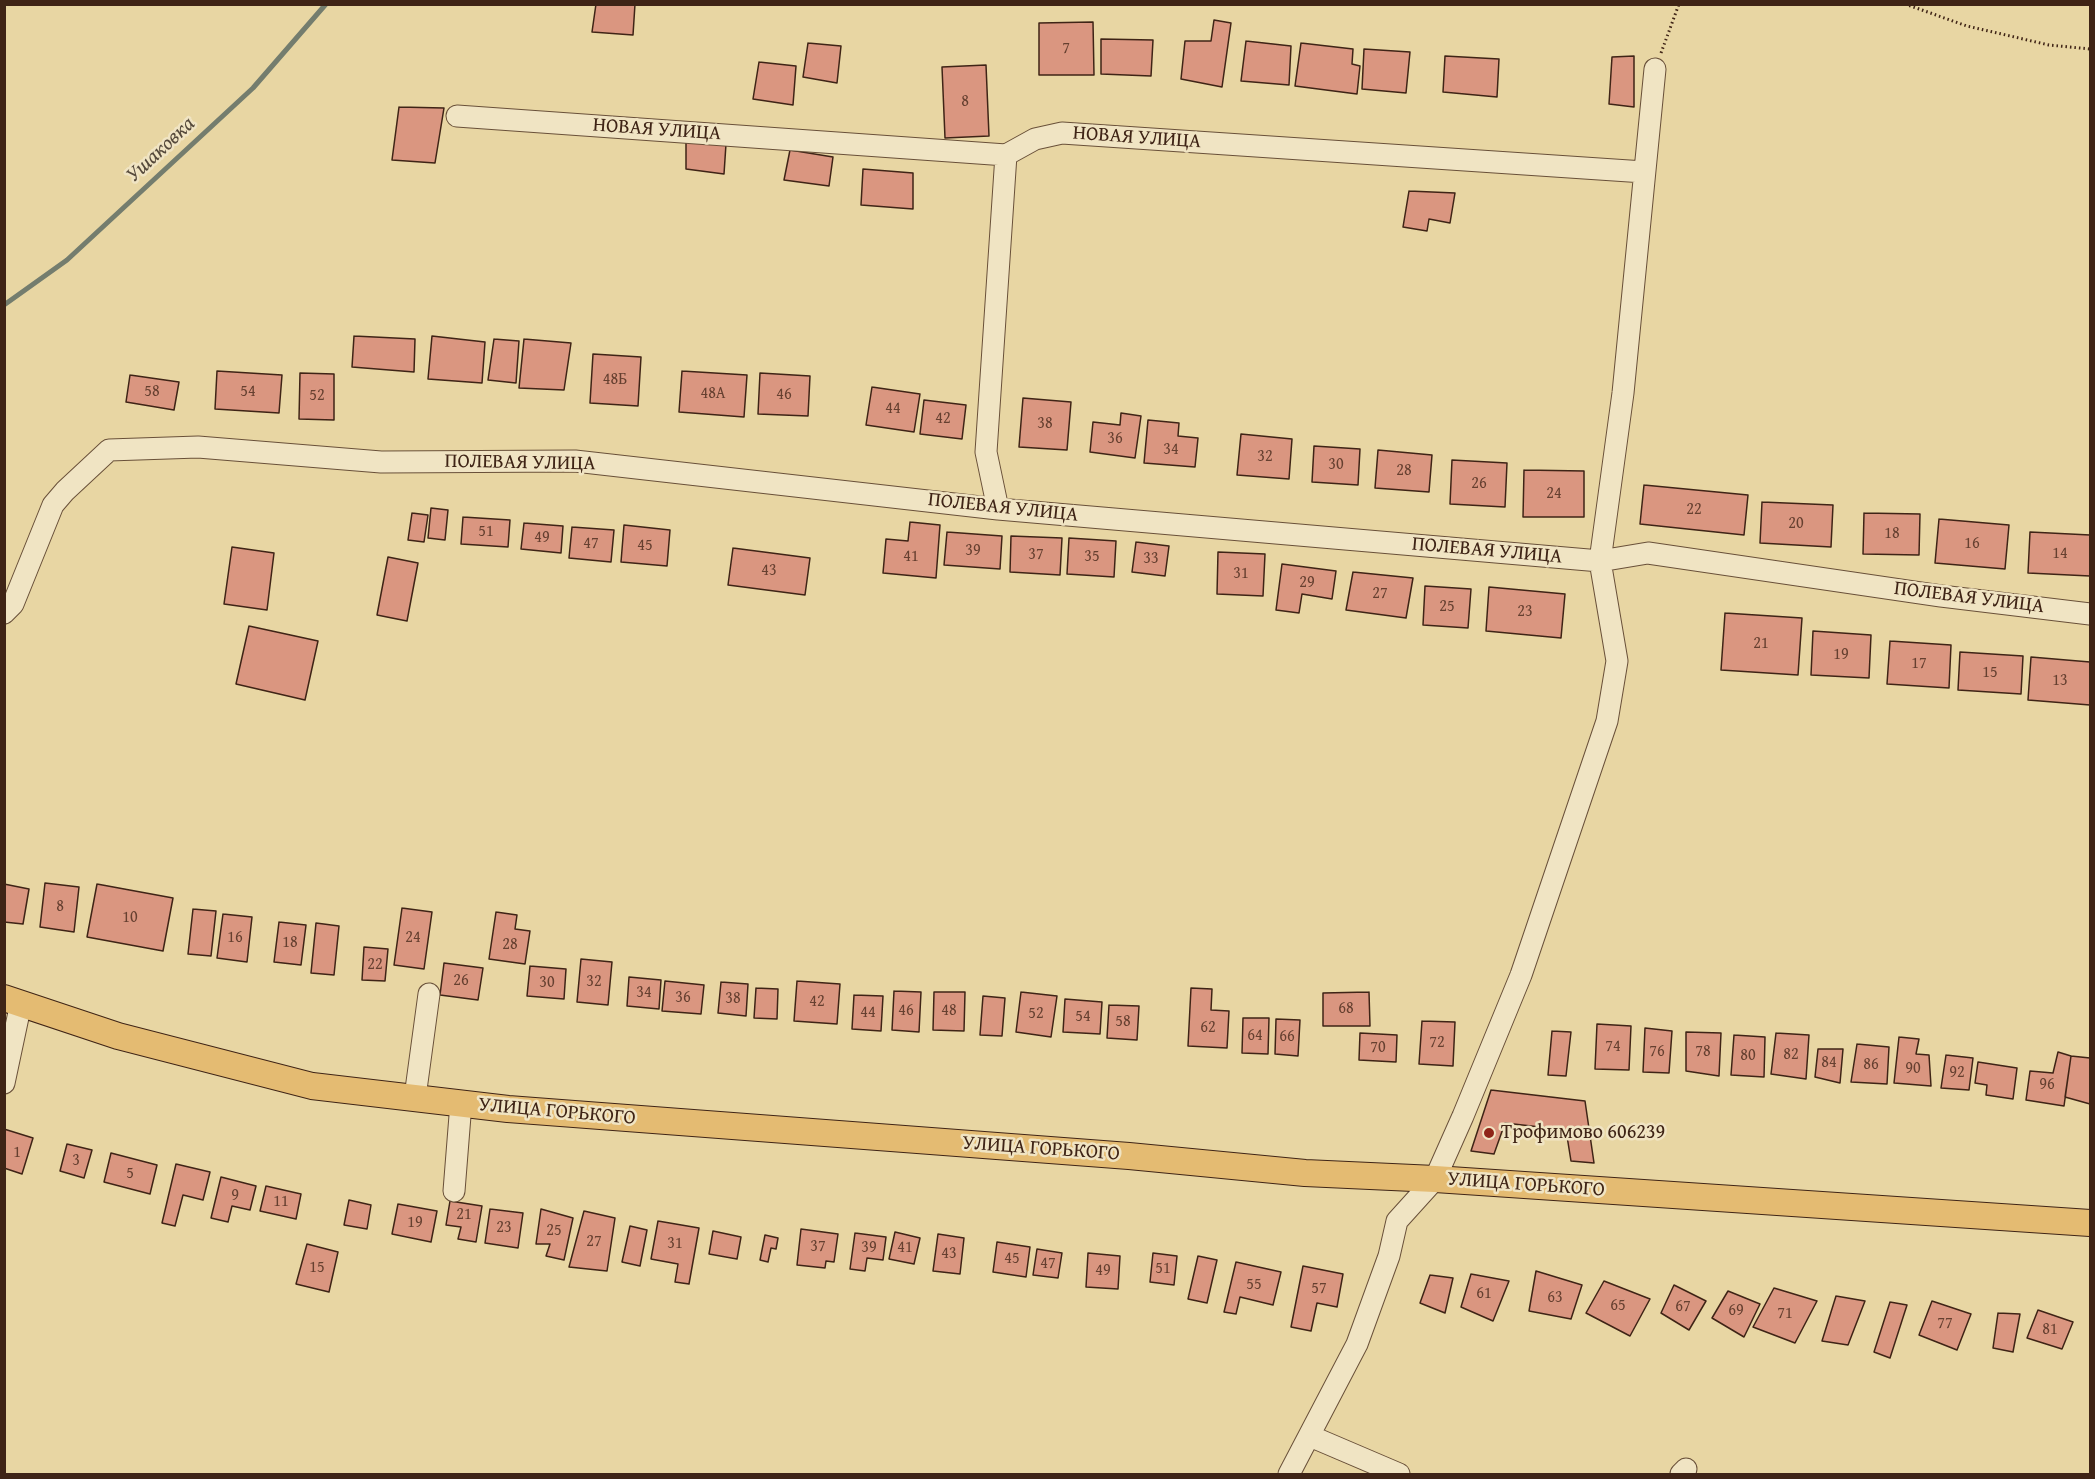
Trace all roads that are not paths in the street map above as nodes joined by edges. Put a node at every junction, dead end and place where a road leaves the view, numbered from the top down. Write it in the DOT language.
graph roads {
  1 [pos="1655,69"];
  2 [pos="457,116"];
  3 [pos="1006,155"];
  4 [pos="1644,171"];
  5 [pos="998,509"];
  6 [pos="1600,561"];
  7 [pos="4,613"];
  8 [pos="2091,614"];
  9 [pos="429,994"];
  10 [pos="13,1001"];
  11 [pos="4,1083"];
  12 [pos="415,1097"];
  13 [pos="461,1103"];
  14 [pos="1435,1179"];
  15 [pos="454,1191"];
  16 [pos="2091,1223"];
  17 [pos="1310,1436"];
  18 [pos="1289,1474"];
  19 [pos="1399,1474"];
  1 -- 4 [label="street"];
  2 -- 3 [label="street, НОВАЯ УЛИЦА"];
  3 -- 4 [label="street, НОВАЯ УЛИЦА"];
  3 -- 5 [label="street"];
  4 -- 6 [label="street"];
  5 -- 6 [label="street, ПОЛЕВАЯ УЛИЦА"];
  5 -- 7 [label="street, ПОЛЕВАЯ УЛИЦА"];
  6 -- 8 [label="street, ПОЛЕВАЯ УЛИЦА"];
  6 -- 14 [label="street"];
  9 -- 12 [label="street"];
  10 -- 11 [label="street"];
  10 -- 12 [label="main road, УЛИЦА ГОРЬКОГО"];
  12 -- 13 [label="main road, УЛИЦА ГОРЬКОГО"];
  13 -- 14 [label="main road, УЛИЦА ГОРЬКОГО"];
  13 -- 15 [label="street"];
  14 -- 16 [label="main road, УЛИЦА ГОРЬКОГО"];
  14 -- 17 [label="street"];
  17 -- 18 [label="street"];
  17 -- 19 [label="street"];
}
